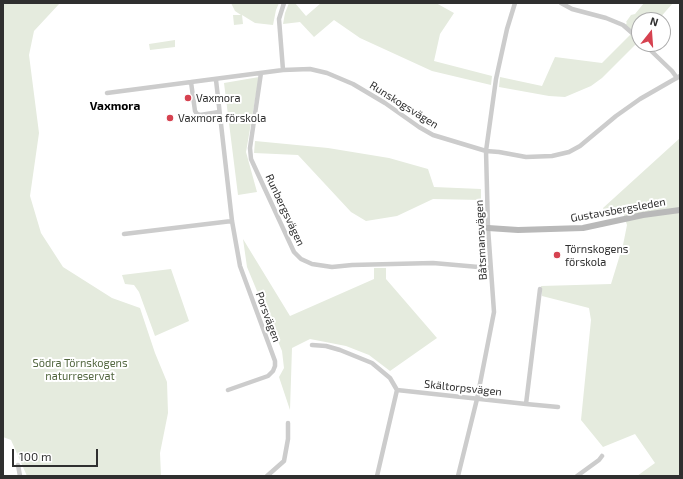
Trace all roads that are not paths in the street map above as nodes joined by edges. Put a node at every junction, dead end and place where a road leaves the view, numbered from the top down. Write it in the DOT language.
graph roads {
  1 [pos="284,3"];
  2 [pos="515,3"];
  3 [pos="561,3"];
  4 [pos="631,32"];
  5 [pos="652,52"];
  6 [pos="283,70"];
  7 [pos="261,73"];
  8 [pos="678,77"];
  9 [pos="216,80"];
  10 [pos="191,82"];
  11 [pos="107,93"];
  12 [pos="219,112"];
  13 [pos="486,151"];
  14 [pos="680,210"];
  15 [pos="232,221"];
  16 [pos="488,228"];
  17 [pos="124,234"];
  18 [pos="490,268"];
  19 [pos="540,289"];
  20 [pos="312,345"];
  21 [pos="228,390"];
  22 [pos="397,390"];
  23 [pos="477,399"];
  24 [pos="526,404"];
  25 [pos="558,407"];
  26 [pos="288,423"];
  27 [pos="602,456"];
  28 [pos="18,465"];
  29 [pos="20,476"];
  30 [pos="267,476"];
  31 [pos="377,476"];
  32 [pos="458,476"];
  33 [pos="577,476"];
  1 -- 6 [label="street"];
  2 -- 13 [label="street, Båtsmansvägen"];
  3 -- 4 [label="street"];
  5 -- 8 [label="street"];
  6 -- 7 [label="street, Runskogsvägen"];
  6 -- 13 [label="street, Runskogsvägen"];
  7 -- 9 [label="street, Runskogsvägen"];
  7 -- 18 [label="street, Runbergsvägen"];
  8 -- 13 [label="street, Runskogsvägen"];
  9 -- 10 [label="street"];
  9 -- 12 [label="street, Porsvägen"];
  10 -- 11 [label="street"];
  10 -- 12 [label="street"];
  12 -- 15 [label="street, Porsvägen"];
  13 -- 16 [label="street, Båtsmansvägen"];
  14 -- 16 [label="street, Gustavsbergsleden"];
  15 -- 17 [label="street"];
  15 -- 21 [label="street, Porsvägen"];
  16 -- 18 [label="street, Båtsmansvägen"];
  18 -- 23 [label="street, Båtsmansvägen"];
  19 -- 24 [label="street"];
  20 -- 22 [label="street"];
  22 -- 23 [label="street, Skältorpsvägen"];
  22 -- 31 [label="street"];
  23 -- 24 [label="street, Skältorpsvägen"];
  23 -- 32 [label="street, Båtsmansvägen"];
  24 -- 25 [label="street, Skältorpsvägen"];
  26 -- 30 [label="street"];
  27 -- 33 [label="street"];
  28 -- 29 [label="street"];
}
